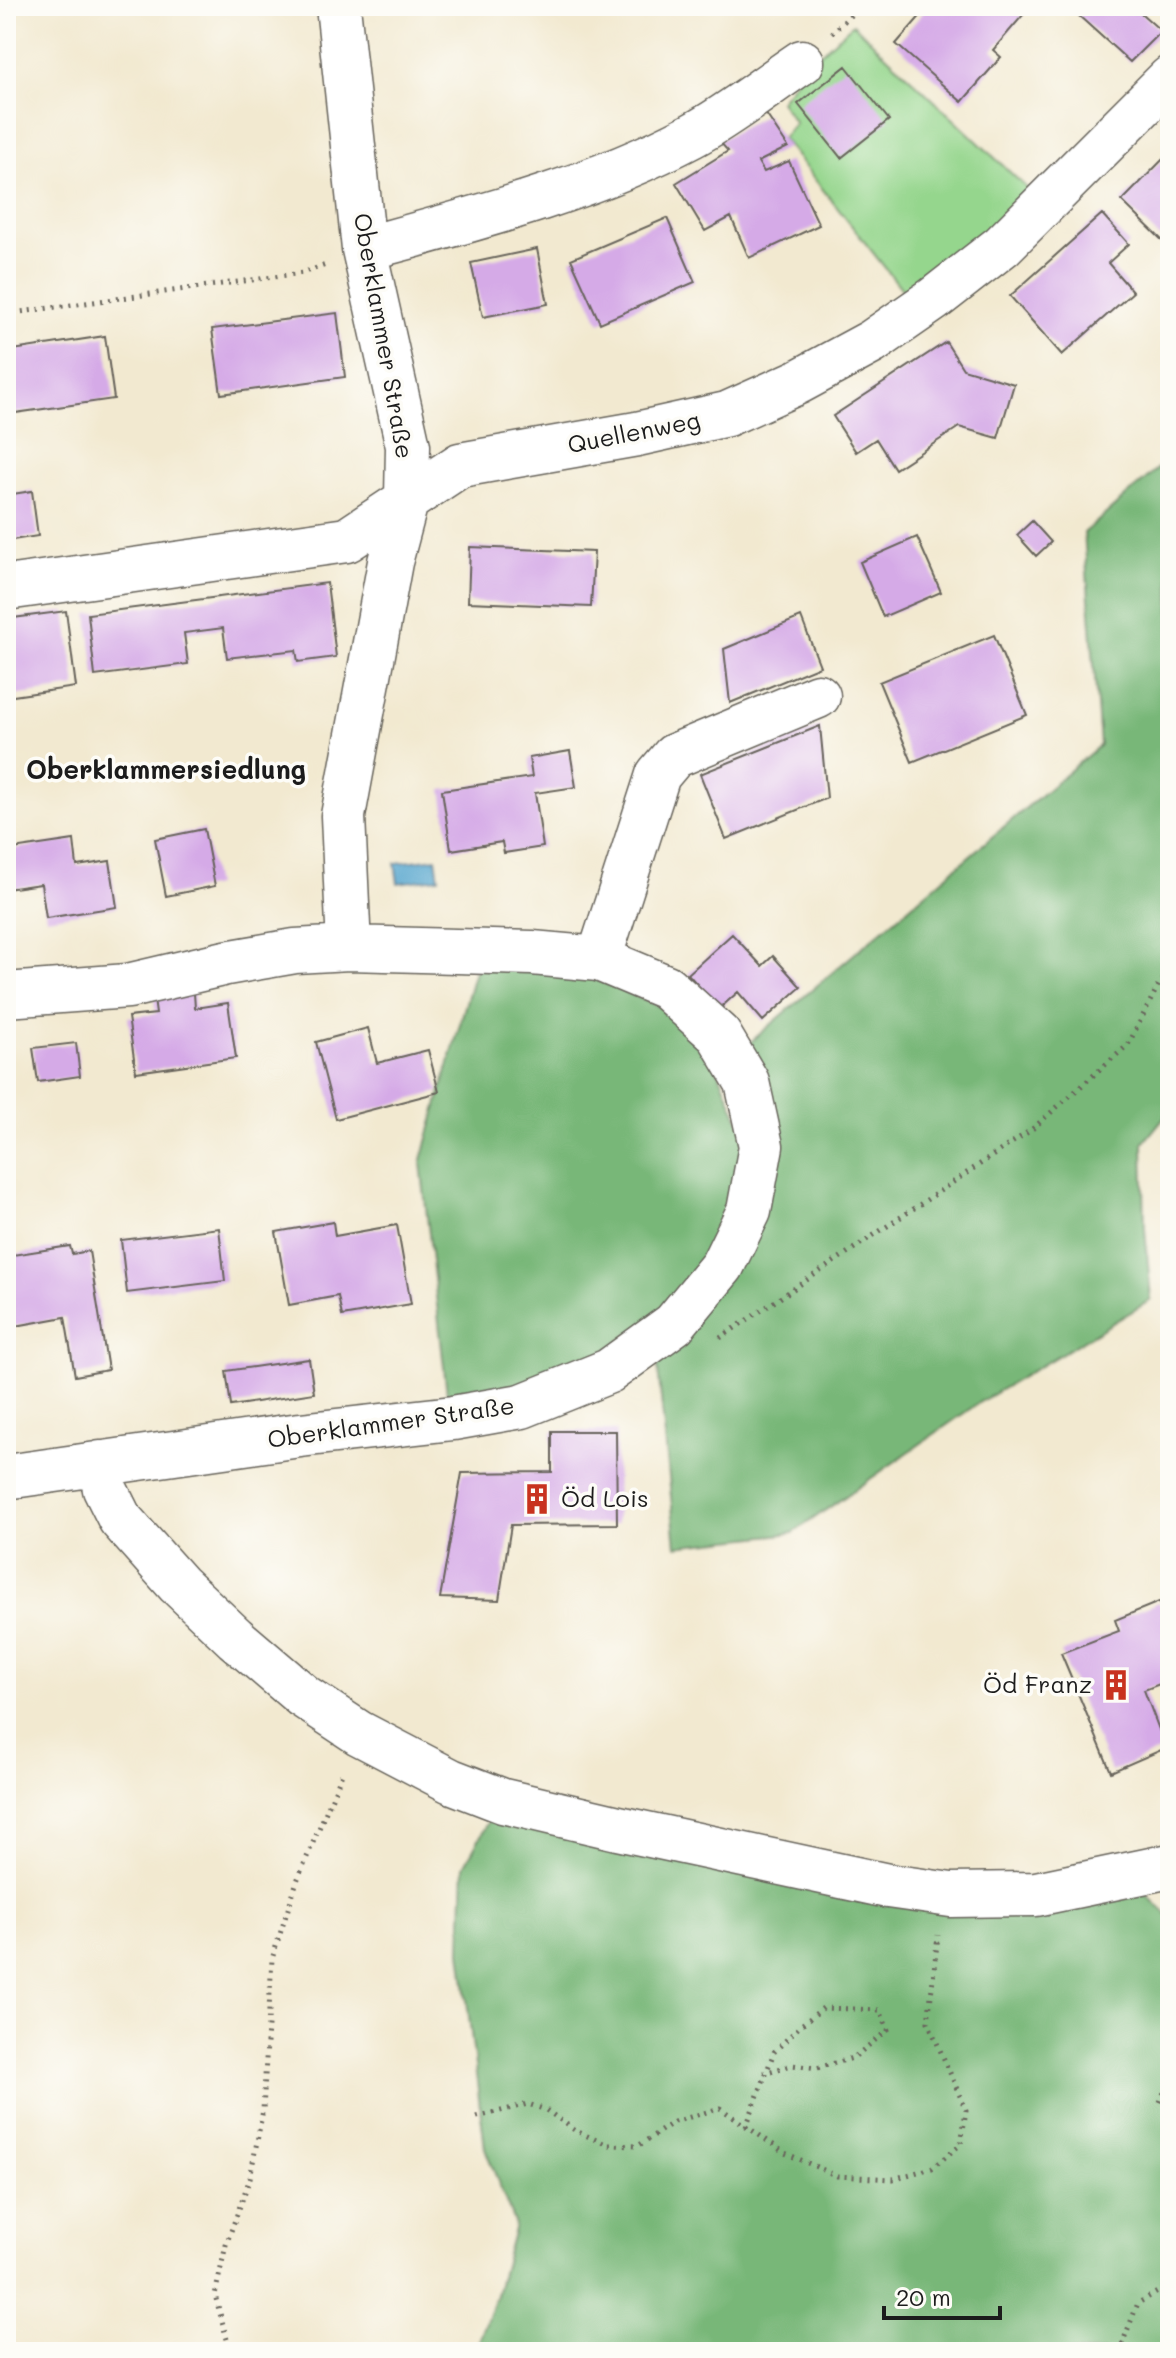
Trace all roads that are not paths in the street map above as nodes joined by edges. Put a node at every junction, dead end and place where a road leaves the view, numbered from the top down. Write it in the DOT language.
graph roads {
  1 [pos="338,6"];
  2 [pos="802,62"];
  3 [pos="1170,78"];
  4 [pos="364,249"];
  5 [pos="407,498"];
  6 [pos="6,588"];
  7 [pos="818,696"];
  8 [pos="349,948"];
  9 [pos="599,959"];
  10 [pos="6,995"];
  11 [pos="100,1463"];
  12 [pos="6,1477"];
  13 [pos="1170,1866"];
  1 -- 4 [label="street, Oberklammer Straße"];
  2 -- 4 [label="street"];
  3 -- 5 [label="street, Quellenweg"];
  4 -- 5 [label="street, Oberklammer Straße"];
  5 -- 6 [label="street, Quellenweg"];
  5 -- 8 [label="street, Oberklammer Straße"];
  7 -- 9 [label="street"];
  8 -- 9 [label="street, Oberklammer Straße"];
  8 -- 10 [label="street, Oberklammer Straße"];
  9 -- 11 [label="street, Oberklammer Straße"];
  11 -- 12 [label="street, Oberklammer Straße"];
  11 -- 13 [label="street"];
}
